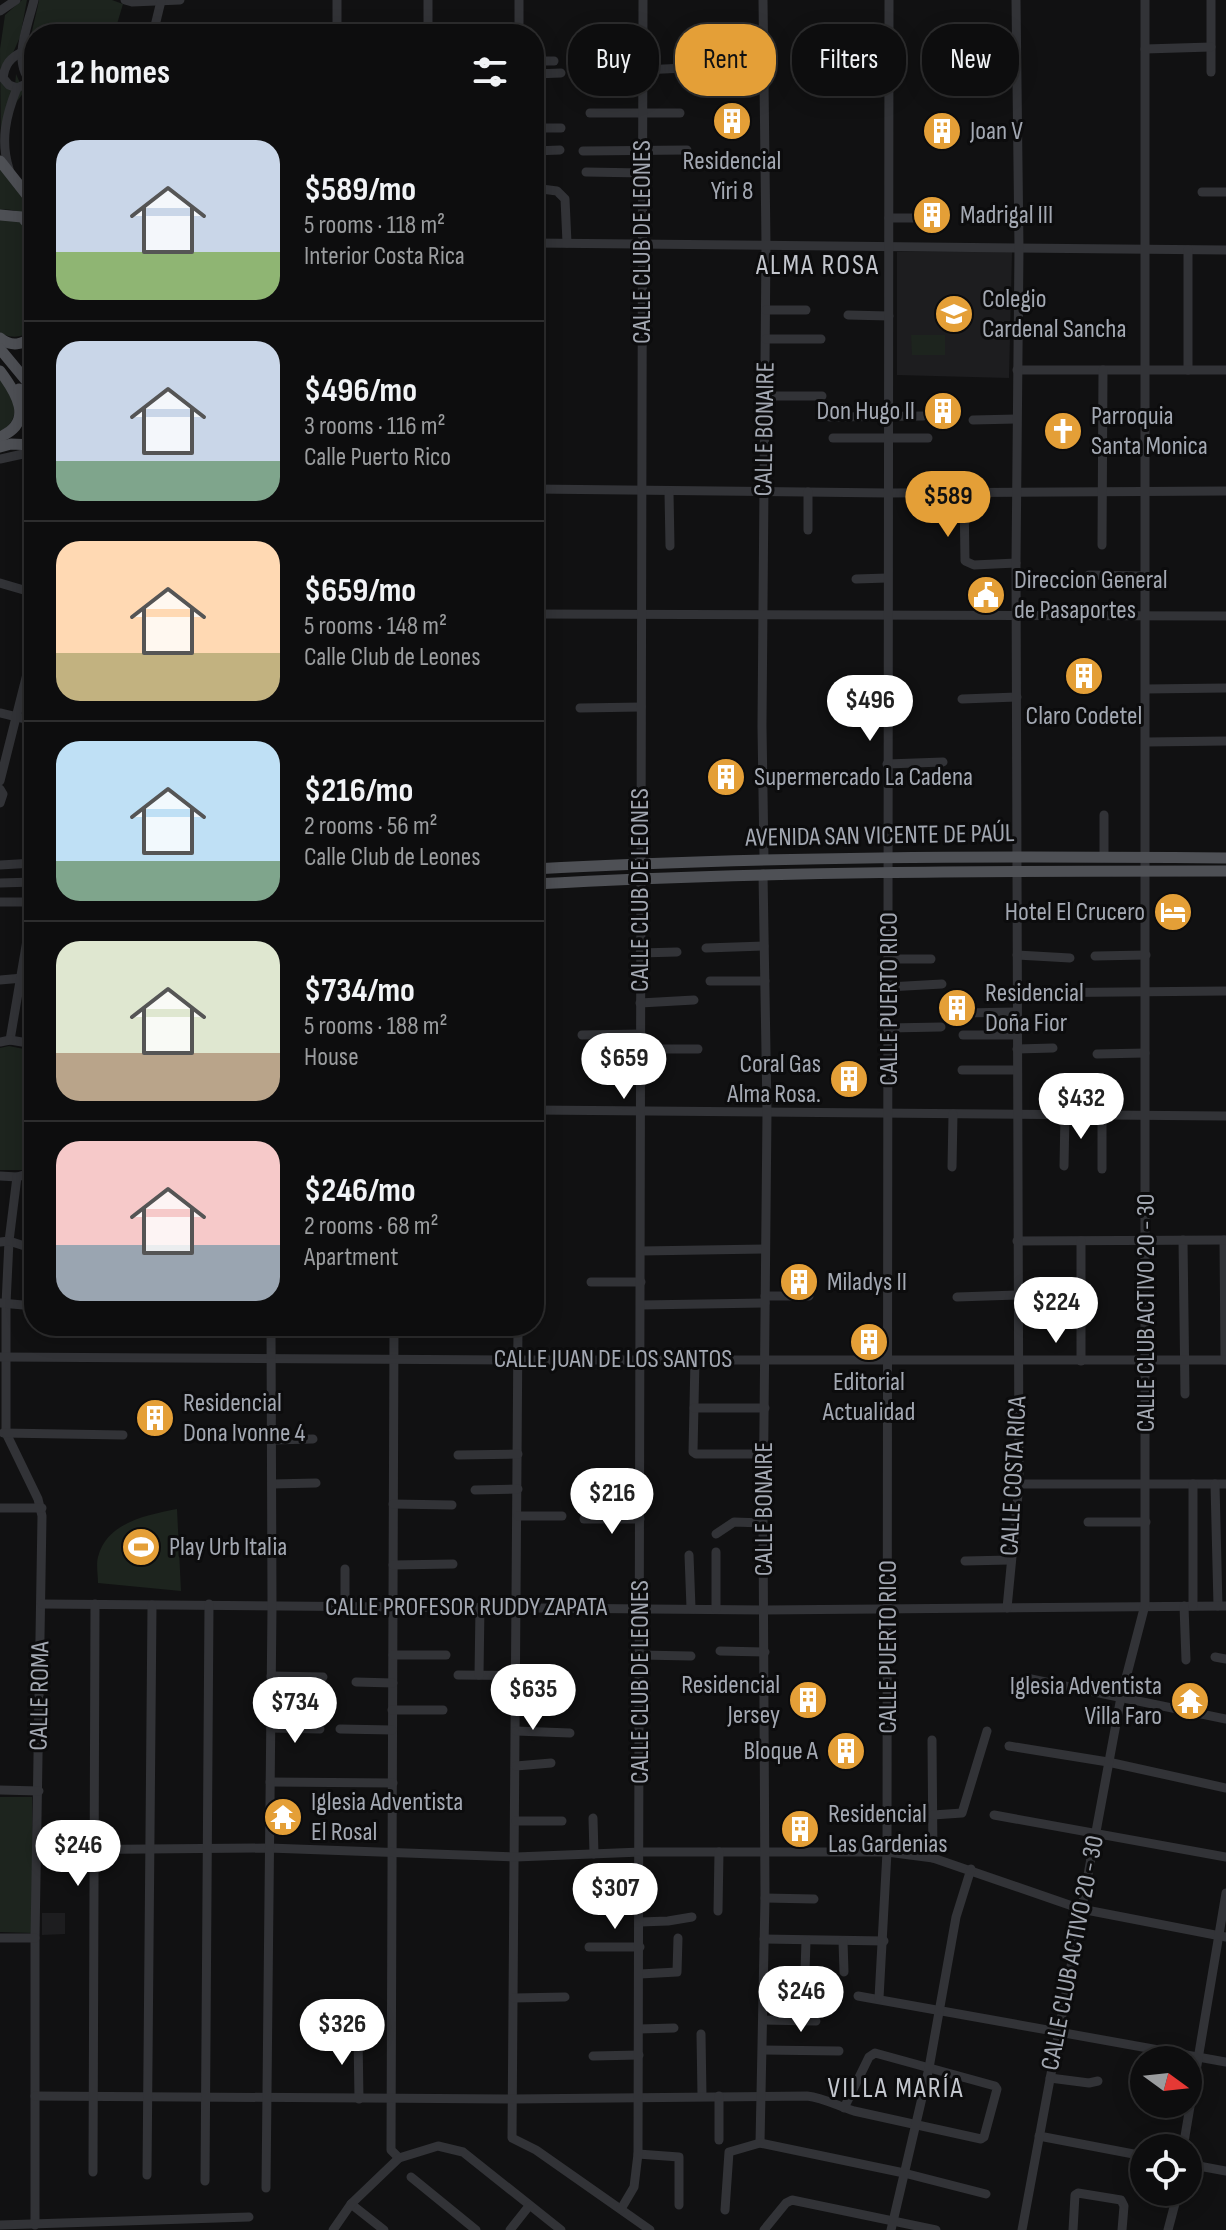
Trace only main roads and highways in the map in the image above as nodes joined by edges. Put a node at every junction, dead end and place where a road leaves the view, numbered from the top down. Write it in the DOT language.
graph roads {
  1 [pos="0,161"];
  2 [pos="24,192"];
  3 [pos="0,215"];
  4 [pos="24,219"];
  5 [pos="0,338"];
  6 [pos="24,344"];
  7 [pos="0,349"];
  8 [pos="0,369"];
  9 [pos="24,378"];
  10 [pos="24,396"];
  11 [pos="0,437"];
  12 [pos="24,445"];
  13 [pos="3,454"];
  14 [pos="1226,858"];
  15 [pos="544,868"];
  16 [pos="1226,871"];
  17 [pos="544,883"];
  1 -- 2 [label="main road"];
  3 -- 4 [label="main road"];
  5 -- 6 [label="main road"];
  7 -- 9 [label="main road"];
  8 -- 10 [label="main road"];
  8 -- 11 [label="main road"];
  12 -- 13 [label="main road"];
  14 -- 15 [label="main road, AVENIDA SAN VICENTE DE PAÚL"];
  16 -- 17 [label="main road, AVENIDA SAN VICENTE DE PAÚL"];
}
